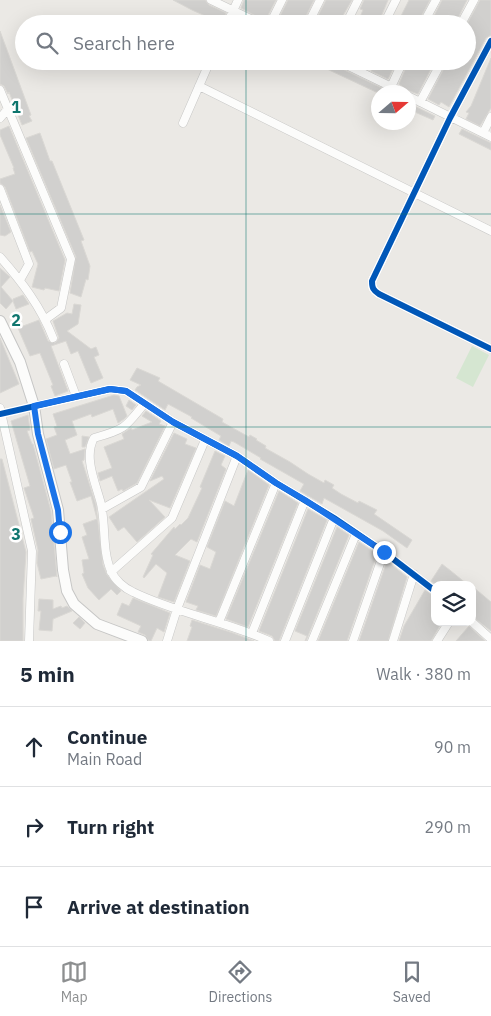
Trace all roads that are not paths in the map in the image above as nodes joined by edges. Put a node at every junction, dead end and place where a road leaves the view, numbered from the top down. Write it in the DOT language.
graph roads {
  1 [pos="211,0"];
  2 [pos="238,0"];
  3 [pos="282,0"];
  4 [pos="320,0"];
  5 [pos="358,0"];
  6 [pos="396,0"];
  7 [pos="436,0"];
  8 [pos="474,0"];
  9 [pos="232,11"];
  10 [pos="230,15"];
  11 [pos="241,15"];
  12 [pos="274,15"];
  13 [pos="312,15"];
  14 [pos="350,15"];
  15 [pos="388,15"];
  16 [pos="428,15"];
  17 [pos="466,15"];
  18 [pos="491,41"];
  19 [pos="476,69"];
  20 [pos="206,70"];
  21 [pos="399,70"];
  22 [pos="437,70"];
  23 [pos="476,70"];
  24 [pos="359,71"];
  25 [pos="387,85"];
  26 [pos="392,85"];
  27 [pos="199,86"];
  28 [pos="0,90"];
  29 [pos="416,100"];
  30 [pos="420,102"];
  31 [pos="8,110"];
  32 [pos="491,117"];
  33 [pos="0,118"];
  34 [pos="450,118"];
  35 [pos="183,123"];
  36 [pos="483,133"];
  37 [pos="491,137"];
  38 [pos="0,190"];
  39 [pos="414,193"];
  40 [pos="491,231"];
  41 [pos="0,257"];
  42 [pos="20,280"];
  43 [pos="46,319"];
  44 [pos="0,321"];
  45 [pos="53,338"];
  46 [pos="491,349"];
  47 [pos="64,364"];
  48 [pos="76,396"];
  49 [pos="144,404"];
  50 [pos="34,406"];
  51 [pos="1,412"];
  52 [pos="173,422"];
  53 [pos="206,440"];
  54 [pos="237,456"];
  55 [pos="276,483"];
  56 [pos="305,500"];
  57 [pos="102,509"];
  58 [pos="334,518"];
  59 [pos="356,534"];
  60 [pos="384,552"];
  61 [pos="112,572"];
  62 [pos="414,574"];
  63 [pos="431,588"];
  64 [pos="178,609"];
  65 [pos="218,622"];
  66 [pos="446,626"];
  67 [pos="476,626"];
  68 [pos="252,633"];
  69 [pos="491,639"];
  70 [pos="29,641"];
  71 [pos="142,641"];
  72 [pos="167,641"];
  73 [pos="269,641"];
  74 [pos="285,641"];
  75 [pos="312,641"];
  76 [pos="354,641"];
  77 [pos="393,641"];
  78 [pos="437,641"];
  1 -- 9 [label="street"];
  2 -- 9 [label="street"];
  3 -- 12 [label="street"];
  4 -- 13 [label="street"];
  5 -- 14 [label="street"];
  6 -- 15 [label="street"];
  7 -- 16 [label="street"];
  8 -- 17 [label="street"];
  9 -- 10 [label="street"];
  9 -- 11 [label="street"];
  18 -- 19 [label="street"];
  20 -- 27 [label="street"];
  21 -- 26 [label="street"];
  22 -- 30 [label="street"];
  23 -- 34 [label="street"];
  24 -- 25 [label="street"];
  27 -- 35 [label="street"];
  27 -- 39 [label="street"];
  28 -- 31 [label="street"];
  29 -- 30 [label="street"];
  30 -- 34 [label="street"];
  31 -- 33 [label="street"];
  31 -- 43 [label="street"];
  32 -- 36 [label="street"];
  34 -- 36 [label="street"];
  34 -- 39 [label="street"];
  36 -- 37 [label="street"];
  38 -- 42 [label="street"];
  39 -- 40 [label="street"];
  39 -- 46 [label="street"];
  41 -- 42 [label="street"];
  42 -- 43 [label="street"];
  43 -- 45 [label="street"];
  44 -- 50 [label="street"];
  47 -- 48 [label="street"];
  48 -- 49 [label="street"];
  48 -- 50 [label="street"];
  49 -- 52 [label="street"];
  49 -- 57 [label="street"];
  50 -- 51 [label="street"];
  50 -- 71 [label="street"];
  51 -- 70 [label="street"];
  52 -- 53 [label="street"];
  52 -- 57 [label="street"];
  53 -- 54 [label="street"];
  53 -- 61 [label="street"];
  54 -- 55 [label="street"];
  54 -- 64 [label="street"];
  55 -- 56 [label="street"];
  55 -- 65 [label="street"];
  56 -- 58 [label="street"];
  56 -- 68 [label="street"];
  57 -- 61 [label="street"];
  58 -- 59 [label="street"];
  58 -- 74 [label="street"];
  59 -- 60 [label="street"];
  59 -- 75 [label="street"];
  60 -- 62 [label="street"];
  60 -- 76 [label="street"];
  61 -- 64 [label="street"];
  62 -- 63 [label="street"];
  62 -- 77 [label="street"];
  64 -- 65 [label="street"];
  64 -- 72 [label="street"];
  65 -- 68 [label="street"];
  66 -- 78 [label="street"];
  67 -- 69 [label="street"];
  68 -- 73 [label="street"];
}
